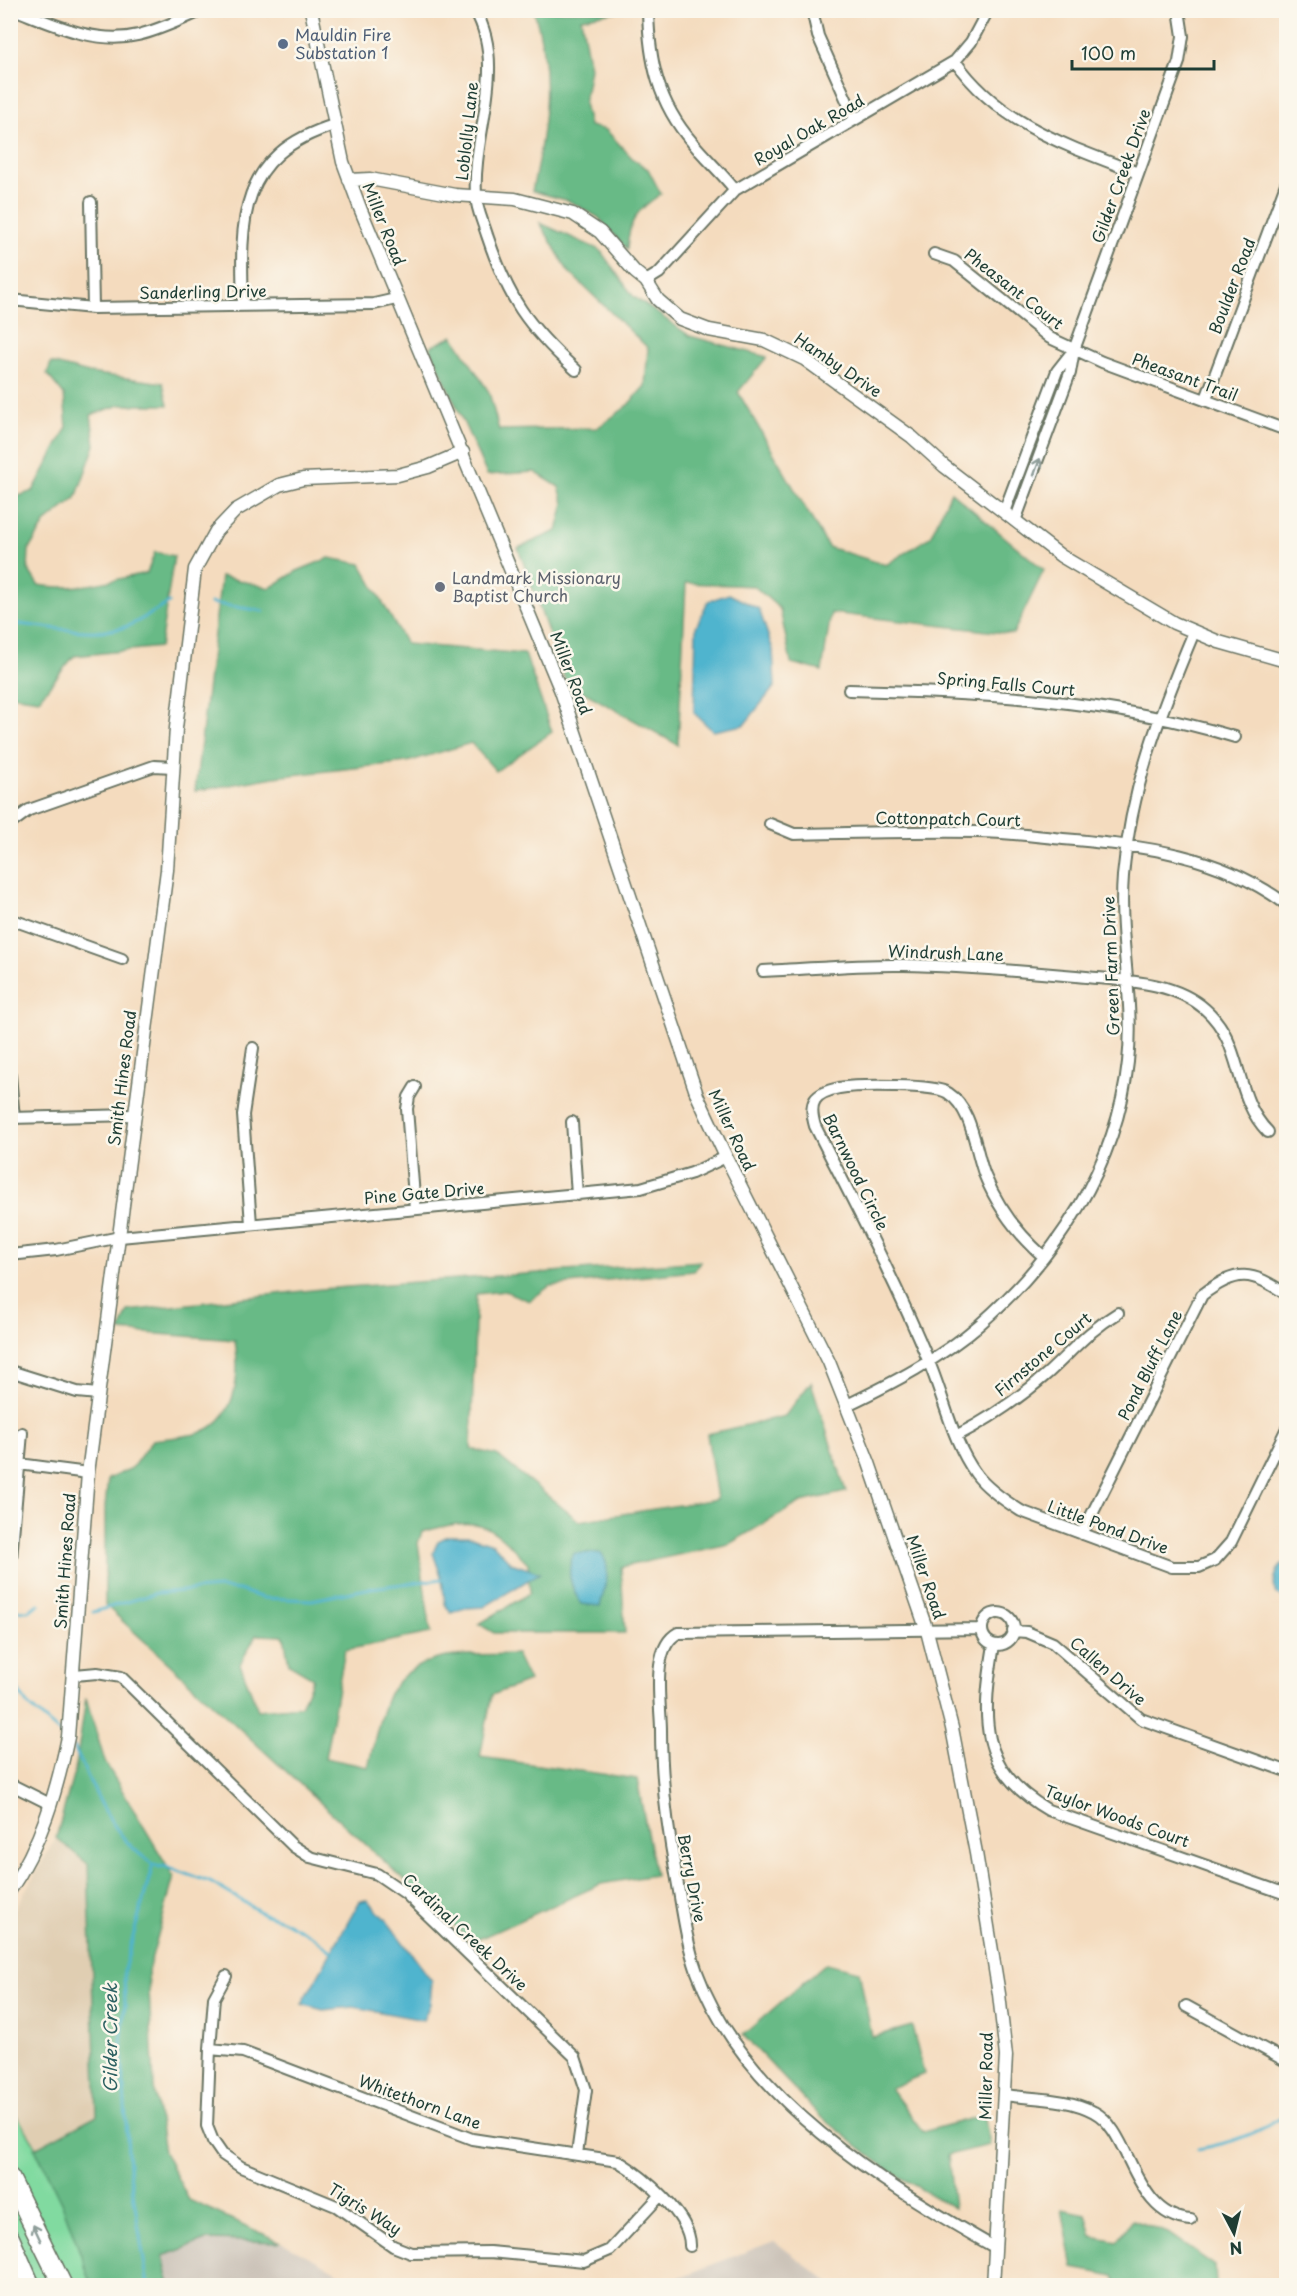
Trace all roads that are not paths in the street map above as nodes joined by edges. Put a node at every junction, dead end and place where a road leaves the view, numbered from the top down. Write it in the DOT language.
graph roads {
  1 [pos="16,10"];
  2 [pos="203,10"];
  3 [pos="311,10"];
  4 [pos="475,10"];
  5 [pos="648,10"];
  6 [pos="812,10"];
  7 [pos="988,10"];
  8 [pos="1179,10"];
  9 [pos="955,61"];
  10 [pos="855,119"];
  11 [pos="334,125"];
  12 [pos="1138,173"];
  13 [pos="349,180"];
  14 [pos="1287,184"];
  15 [pos="735,190"];
  16 [pos="476,196"];
  17 [pos="91,202"];
  18 [pos="934,254"];
  19 [pos="646,281"];
  20 [pos="396,299"];
  21 [pos="10,300"];
  22 [pos="243,305"];
  23 [pos="93,308"];
  24 [pos="1074,350"];
  25 [pos="576,370"];
  26 [pos="1206,399"];
  27 [pos="1287,430"];
  28 [pos="463,453"];
  29 [pos="1004,512"];
  30 [pos="1016,521"];
  31 [pos="1194,632"];
  32 [pos="1287,661"];
  33 [pos="849,690"];
  34 [pos="1159,717"];
  35 [pos="1235,737"];
  36 [pos="173,767"];
  37 [pos="10,824"];
  38 [pos="770,824"];
  39 [pos="1127,845"];
  40 [pos="1287,904"];
  41 [pos="10,919"];
  42 [pos="122,959"];
  43 [pos="764,971"];
  44 [pos="1128,981"];
  45 [pos="253,1048"];
  46 [pos="10,1075"];
  47 [pos="416,1087"];
  48 [pos="134,1116"];
  49 [pos="12,1118"];
  50 [pos="572,1122"];
  51 [pos="1268,1132"];
  52 [pos="726,1157"];
  53 [pos="576,1195"];
  54 [pos="415,1209"];
  55 [pos="251,1224"];
  56 [pos="120,1237"];
  57 [pos="10,1255"];
  58 [pos="1044,1257"];
  59 [pos="1287,1294"];
  60 [pos="1118,1313"];
  61 [pos="928,1361"];
  62 [pos="10,1371"];
  63 [pos="98,1394"];
  64 [pos="847,1405"];
  65 [pos="1287,1430"];
  66 [pos="22,1433"];
  67 [pos="956,1436"];
  68 [pos="19,1464"];
  69 [pos="88,1473"];
  70 [pos="1082,1534"];
  71 [pos="10,1570"];
  72 [pos="982,1629"];
  73 [pos="927,1630"];
  74 [pos="1013,1631"];
  75 [pos="994,1645"];
  76 [pos="75,1675"];
  77 [pos="1287,1771"];
  78 [pos="10,1784"];
  79 [pos="50,1804"];
  80 [pos="10,1890"];
  81 [pos="1287,1894"];
  82 [pos="226,1976"];
  83 [pos="1186,2006"];
  84 [pos="210,2049"];
  85 [pos="1287,2061"];
  86 [pos="1004,2095"];
  87 [pos="577,2154"];
  88 [pos="10,2178"];
  89 [pos="660,2196"];
  90 [pos="1191,2220"];
  91 [pos="11,2238"];
  92 [pos="690,2246"];
  93 [pos="994,2247"];
  94 [pos="23,2286"];
  95 [pos="31,2286"];
  96 [pos="63,2286"];
  97 [pos="993,2286"];
  1 -- 2 [label="street"];
  3 -- 11 [label="street, Miller Road"];
  4 -- 16 [label="street, Loblolly Lane"];
  5 -- 15 [label="street"];
  6 -- 10 [label="street"];
  7 -- 9 [label="street, Royal Oak Road"];
  8 -- 12 [label="street, Gilder Creek Drive"];
  9 -- 10 [label="street, Royal Oak Road"];
  9 -- 12 [label="street"];
  10 -- 15 [label="street, Royal Oak Road"];
  11 -- 13 [label="street, Miller Road"];
  11 -- 22 [label="street"];
  12 -- 24 [label="street, Gilder Creek Drive"];
  13 -- 16 [label="street, Hamby Drive"];
  13 -- 20 [label="street, Miller Road"];
  14 -- 26 [label="street, Boulder Road"];
  15 -- 19 [label="street, Royal Oak Road"];
  16 -- 19 [label="street, Hamby Drive"];
  16 -- 25 [label="street, Loblolly Lane"];
  17 -- 23 [label="street"];
  18 -- 24 [label="street, Pheasant Court"];
  19 -- 29 [label="street, Hamby Drive"];
  20 -- 22 [label="street, Sanderling Drive"];
  20 -- 28 [label="street, Miller Road"];
  21 -- 23 [label="street, Sanderling Drive"];
  22 -- 23 [label="street, Sanderling Drive"];
  24 -- 26 [label="street, Pheasant Trail"];
  24 -- 29 [label="street, Gilder Creek Drive"];
  30 -- 24 [label="street, Gilder Creek Drive, one-way"];
  26 -- 27 [label="street, Pheasant Trail"];
  28 -- 36 [label="street, Smith Hines Road"];
  28 -- 52 [label="street, Miller Road"];
  29 -- 30 [label="street, Hamby Drive"];
  30 -- 31 [label="street, Hamby Drive"];
  31 -- 32 [label="street, Hamby Drive"];
  31 -- 34 [label="street, Green Farm Drive"];
  33 -- 34 [label="street, Spring Falls Court"];
  34 -- 35 [label="street, Spring Falls Court"];
  34 -- 39 [label="street, Green Farm Drive"];
  36 -- 37 [label="street"];
  36 -- 48 [label="street, Smith Hines Road"];
  38 -- 39 [label="street, Cottonpatch Court"];
  39 -- 40 [label="street, Cottonpatch Court"];
  39 -- 44 [label="street, Green Farm Drive"];
  41 -- 42 [label="street"];
  43 -- 44 [label="street, Windrush Lane"];
  44 -- 51 [label="street, Windrush Lane"];
  44 -- 58 [label="street, Green Farm Drive"];
  45 -- 55 [label="street"];
  46 -- 49 [label="street"];
  47 -- 54 [label="street"];
  48 -- 49 [label="street"];
  48 -- 56 [label="street, Smith Hines Road"];
  50 -- 53 [label="street"];
  52 -- 53 [label="street, Pine Gate Drive"];
  52 -- 64 [label="street, Miller Road"];
  53 -- 54 [label="street, Pine Gate Drive"];
  54 -- 55 [label="street, Pine Gate Drive"];
  55 -- 56 [label="street, Pine Gate Drive"];
  56 -- 57 [label="street, Pine Gate Drive"];
  56 -- 63 [label="street, Smith Hines Road"];
  58 -- 61 [label="street, Green Farm Drive"];
  58 -- 61 [label="street, Barnwood Circle"];
  59 -- 70 [label="street, Pond Bluff Lane"];
  60 -- 67 [label="street, Firnstone Court"];
  61 -- 64 [label="street, Green Farm Drive"];
  61 -- 67 [label="street, Little Pond Drive"];
  62 -- 63 [label="street"];
  63 -- 69 [label="street, Smith Hines Road"];
  64 -- 73 [label="street, Miller Road"];
  65 -- 70 [label="street, Little Pond Drive"];
  66 -- 68 [label="street"];
  67 -- 70 [label="street, Little Pond Drive"];
  68 -- 69 [label="street"];
  68 -- 71 [label="street"];
  69 -- 76 [label="street, Smith Hines Road"];
  72 -- 73 [label="street"];
  72 -- 74 [label="street"];
  72 -- 75 [label="street"];
  73 -- 86 [label="street, Miller Road"];
  73 -- 93 [label="street, Berry Drive"];
  74 -- 75 [label="street"];
  74 -- 77 [label="street, Callen Drive"];
  75 -- 81 [label="street, Taylor Woods Court"];
  76 -- 79 [label="street, Smith Hines Road"];
  76 -- 87 [label="street, Cardinal Creek Drive"];
  78 -- 79 [label="street"];
  79 -- 80 [label="street, Smith Hines Road"];
  82 -- 84 [label="street, Tigris Way"];
  83 -- 85 [label="street"];
  84 -- 87 [label="street, Whitethorn Lane"];
  84 -- 89 [label="street, Tigris Way"];
  86 -- 90 [label="street"];
  86 -- 93 [label="street, Miller Road"];
  87 -- 89 [label="street, Whitethorn Lane"];
  96 -- 88 [label="highway, one-way"];
  89 -- 92 [label="street, Whitethorn Lane"];
  91 -- 94 [label="highway"];
  91 -- 95 [label="highway"];
  93 -- 97 [label="street, Miller Road"];
}
